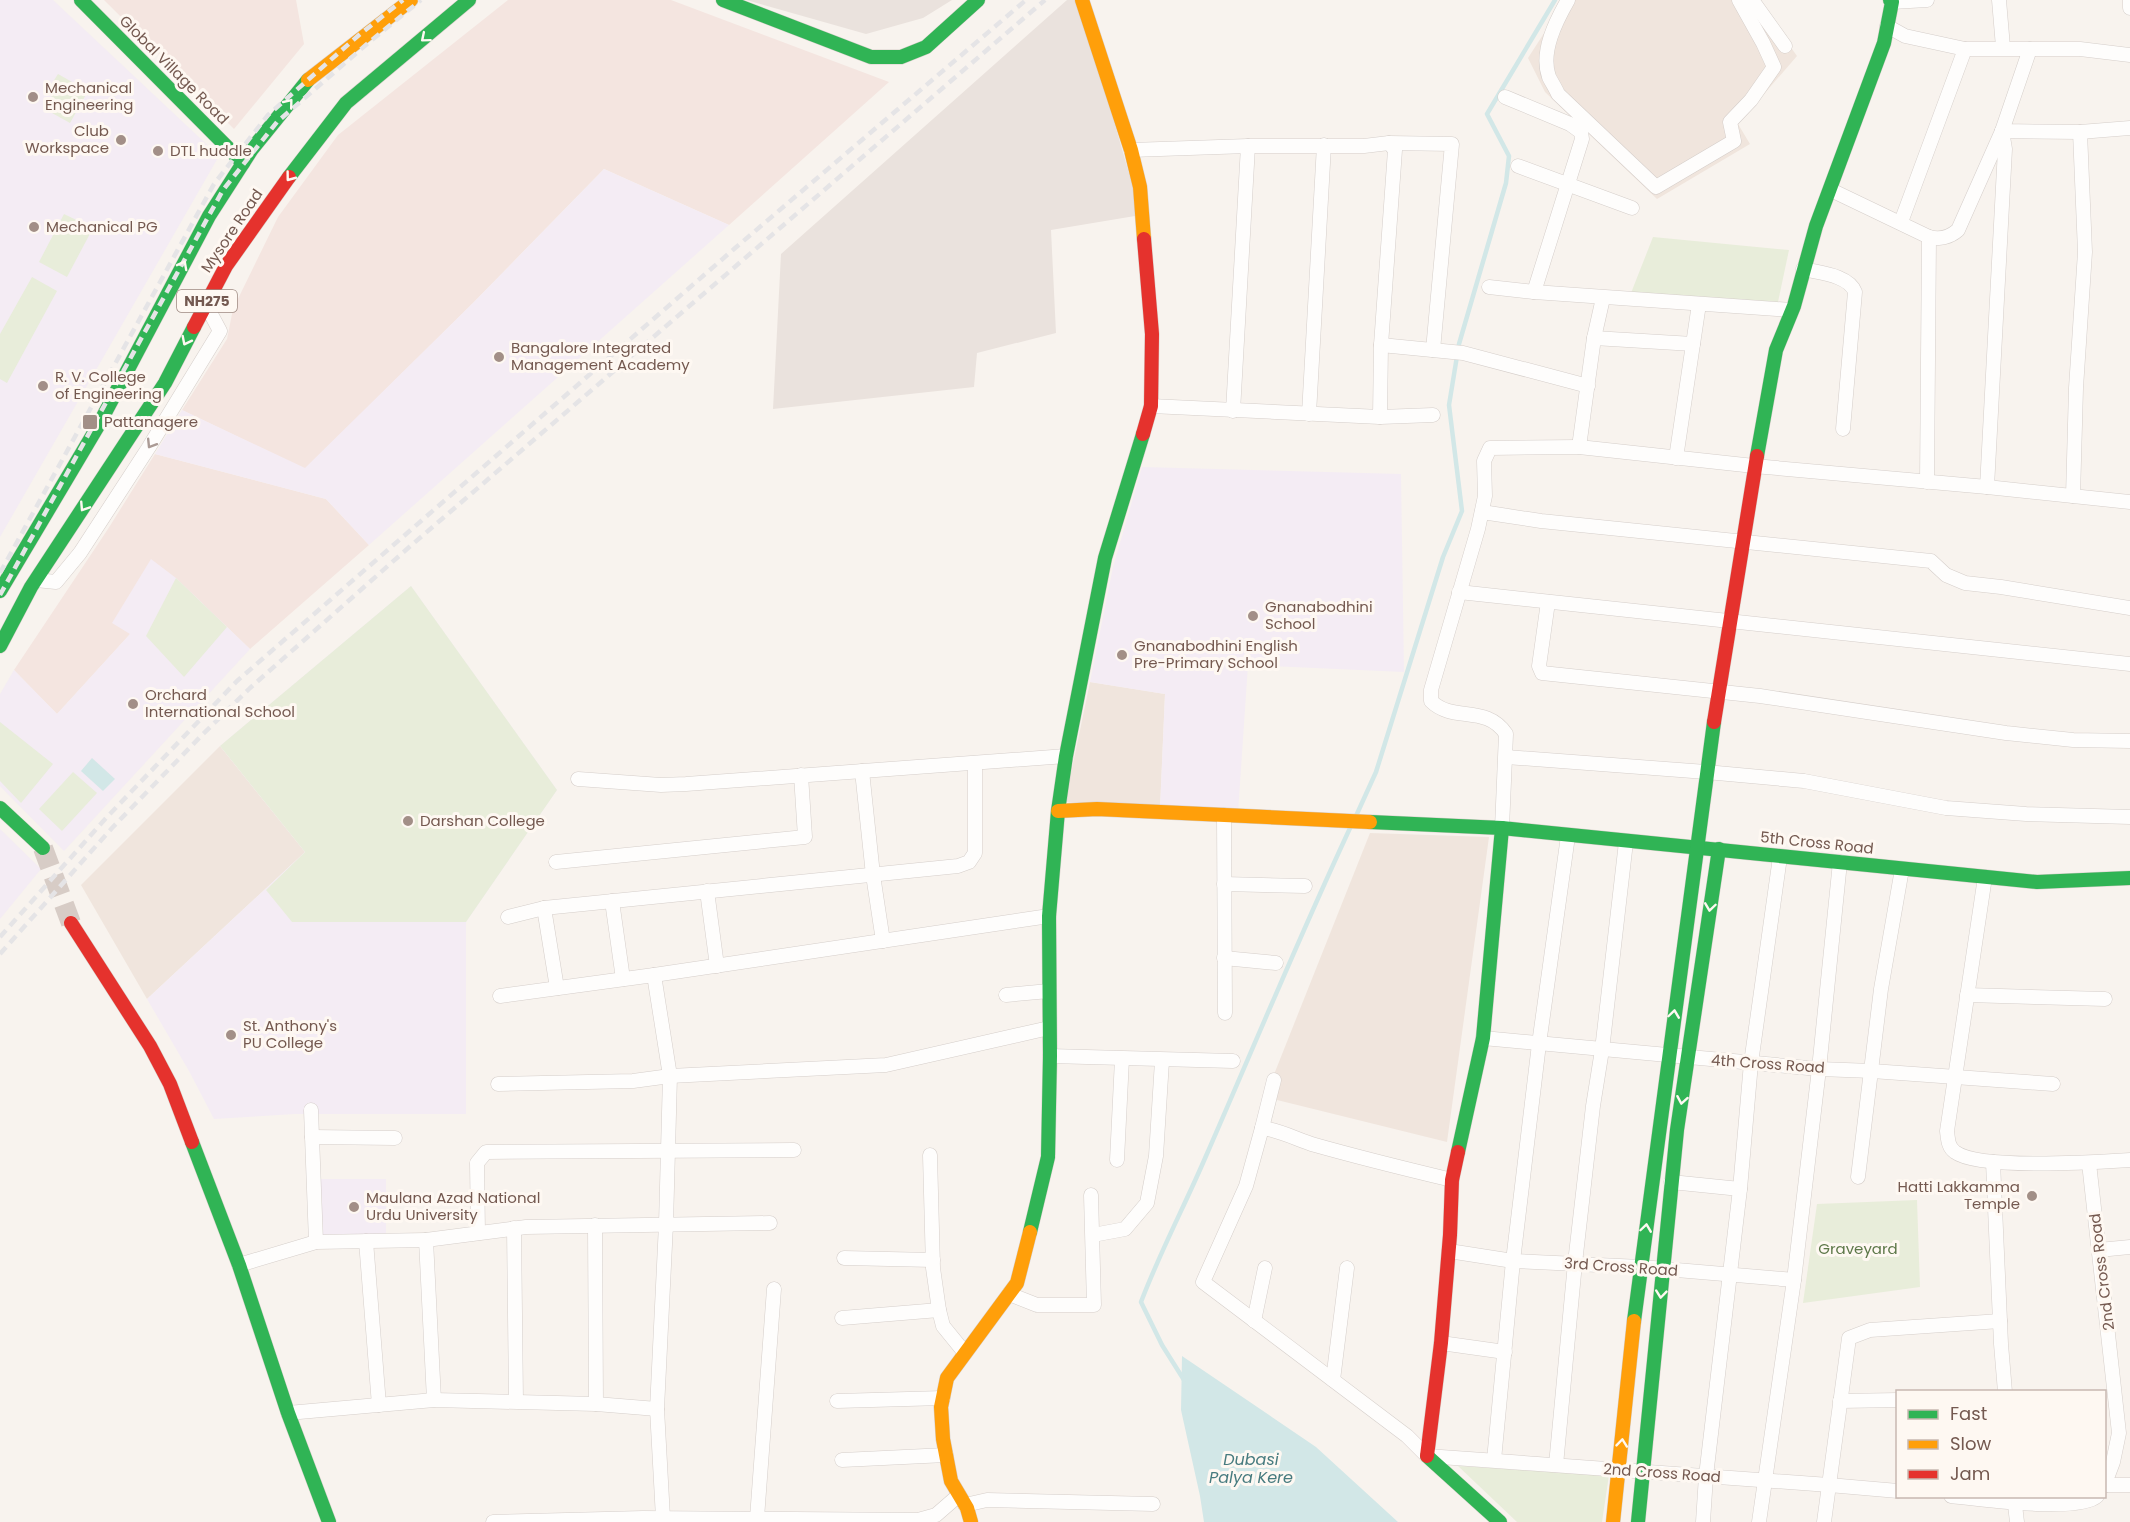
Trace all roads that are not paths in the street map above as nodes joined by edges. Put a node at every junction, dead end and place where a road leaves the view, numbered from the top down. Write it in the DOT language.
graph roads {
  1 [pos="81,0"];
  2 [pos="411,0"];
  3 [pos="470,0"];
  4 [pos="723,0"];
  5 [pos="978,0"];
  6 [pos="1082,0"];
  7 [pos="1568,0"];
  8 [pos="1743,0"];
  9 [pos="1927,0"];
  10 [pos="1999,0"];
  11 [pos="2130,0"];
  12 [pos="1891,1"];
  13 [pos="2130,8"];
  14 [pos="1887,26"];
  15 [pos="1785,45"];
  16 [pos="2003,47"];
  17 [pos="1965,49"];
  18 [pos="2030,49"];
  19 [pos="2130,55"];
  20 [pos="1505,97"];
  21 [pos="2130,128"];
  22 [pos="2002,131"];
  23 [pos="2080,132"];
  24 [pos="1389,143"];
  25 [pos="1324,145"];
  26 [pos="1248,146"];
  27 [pos="1131,150"];
  28 [pos="243,163"];
  29 [pos="1518,166"];
  30 [pos="1567,186"];
  31 [pos="1831,190"];
  32 [pos="1632,208"];
  33 [pos="1901,222"];
  34 [pos="1929,237"];
  35 [pos="1803,269"];
  36 [pos="1489,287"];
  37 [pos="1534,292"];
  38 [pos="1603,298"];
  39 [pos="206,303"];
  40 [pos="1699,304"];
  41 [pos="1792,309"];
  42 [pos="1594,338"];
  43 [pos="1693,344"];
  44 [pos="1381,345"];
  45 [pos="1433,350"];
  46 [pos="1588,386"];
  47 [pos="1151,406"];
  48 [pos="1233,411"];
  49 [pos="1309,414"];
  50 [pos="1433,415"];
  51 [pos="1380,417"];
  52 [pos="1844,429"];
  53 [pos="1579,447"];
  54 [pos="1676,458"];
  55 [pos="1754,466"];
  56 [pos="1927,482"];
  57 [pos="1987,487"];
  58 [pos="2073,496"];
  59 [pos="2130,502"];
  60 [pos="1482,512"];
  61 [pos="1742,540"];
  62 [pos="36,580"];
  63 [pos="0,591"];
  64 [pos="1459,592"];
  65 [pos="1548,602"];
  66 [pos="2130,608"];
  67 [pos="1731,621"];
  68 [pos="0,646"];
  69 [pos="2130,664"];
  70 [pos="1720,692"];
  71 [pos="2130,741"];
  72 [pos="1066,756"];
  73 [pos="1506,757"];
  74 [pos="975,763"];
  75 [pos="862,771"];
  76 [pos="1706,772"];
  77 [pos="801,775"];
  78 [pos="578,779"];
  79 [pos="0,808"];
  80 [pos="1058,811"];
  81 [pos="1224,815"];
  82 [pos="2130,817"];
  83 [pos="1502,828"];
  84 [pos="1568,837"];
  85 [pos="1626,842"];
  86 [pos="1697,847"];
  87 [pos="43,848"];
  88 [pos="1719,849"];
  89 [pos="1780,857"];
  90 [pos="556,862"];
  91 [pos="1840,862"];
  92 [pos="1902,869"];
  93 [pos="873,875"];
  94 [pos="1985,877"];
  95 [pos="2130,878"];
  96 [pos="1224,884"];
  97 [pos="1305,886"];
  98 [pos="707,891"];
  99 [pos="612,901"];
  100 [pos="543,908"];
  101 [pos="1049,916"];
  102 [pos="508,917"];
  103 [pos="72,923"];
  104 [pos="883,941"];
  105 [pos="1224,958"];
  106 [pos="1276,963"];
  107 [pos="717,966"];
  108 [pos="654,975"];
  109 [pos="623,979"];
  110 [pos="557,988"];
  111 [pos="1049,991"];
  112 [pos="1006,995"];
  113 [pos="1967,995"];
  114 [pos="500,996"];
  115 [pos="2105,999"];
  116 [pos="1224,1013"];
  117 [pos="1049,1028"];
  118 [pos="1483,1038"];
  119 [pos="1539,1044"];
  120 [pos="1602,1050"];
  121 [pos="1050,1056"];
  122 [pos="1669,1056"];
  123 [pos="1689,1058"];
  124 [pos="1122,1059"];
  125 [pos="1162,1061"];
  126 [pos="1233,1061"];
  127 [pos="1752,1063"];
  128 [pos="1820,1069"];
  129 [pos="1872,1071"];
  130 [pos="670,1076"];
  131 [pos="1955,1076"];
  132 [pos="1274,1080"];
  133 [pos="2053,1083"];
  134 [pos="498,1084"];
  135 [pos="311,1110"];
  136 [pos="1262,1128"];
  137 [pos="312,1137"];
  138 [pos="395,1138"];
  139 [pos="669,1150"];
  140 [pos="794,1150"];
  141 [pos="930,1155"];
  142 [pos="1117,1160"];
  143 [pos="2130,1160"];
  144 [pos="1993,1162"];
  145 [pos="2089,1163"];
  146 [pos="1858,1177"];
  147 [pos="1452,1180"];
  148 [pos="1671,1182"];
  149 [pos="1740,1189"];
  150 [pos="1091,1195"];
  151 [pos="770,1223"];
  152 [pos="666,1224"];
  153 [pos="595,1225"];
  154 [pos="514,1228"];
  155 [pos="478,1233"];
  156 [pos="1093,1235"];
  157 [pos="426,1240"];
  158 [pos="366,1241"];
  159 [pos="316,1242"];
  160 [pos="2130,1247"];
  161 [pos="2100,1250"];
  162 [pos="1449,1251"];
  163 [pos="844,1258"];
  164 [pos="933,1260"];
  165 [pos="1514,1261"];
  166 [pos="1575,1263"];
  167 [pos="239,1265"];
  168 [pos="1641,1267"];
  169 [pos="1265,1268"];
  170 [pos="1347,1268"];
  171 [pos="1663,1269"];
  172 [pos="1730,1275"];
  173 [pos="1794,1280"];
  174 [pos="774,1289"];
  175 [pos="1009,1294"];
  176 [pos="939,1310"];
  177 [pos="842,1318"];
  178 [pos="1254,1321"];
  179 [pos="2000,1321"];
  180 [pos="1441,1343"];
  181 [pos="1505,1352"];
  182 [pos="965,1353"];
  183 [pos="1333,1380"];
  184 [pos="2005,1390"];
  185 [pos="943,1398"];
  186 [pos="434,1400"];
  187 [pos="1896,1400"];
  188 [pos="516,1401"];
  189 [pos="837,1401"];
  190 [pos="1840,1401"];
  191 [pos="596,1404"];
  192 [pos="379,1405"];
  193 [pos="657,1409"];
  194 [pos="288,1413"];
  195 [pos="946,1455"];
  196 [pos="1427,1456"];
  197 [pos="842,1460"];
  198 [pos="1494,1460"];
  199 [pos="1556,1465"];
  200 [pos="1620,1470"];
  201 [pos="1643,1472"];
  202 [pos="1706,1476"];
  203 [pos="1765,1481"];
  204 [pos="2106,1483"];
  205 [pos="1829,1485"];
  206 [pos="2130,1485"];
  207 [pos="2106,1486"];
  208 [pos="1896,1491"];
  209 [pos="1972,1498"];
  210 [pos="2096,1498"];
  211 [pos="962,1500"];
  212 [pos="2015,1500"];
  213 [pos="1153,1504"];
  214 [pos="663,1518"];
  215 [pos="757,1518"];
  216 [pos="642,1520"];
  217 [pos="722,1520"];
  218 [pos="791,1520"];
  219 [pos="880,1521"];
  220 [pos="329,1522"];
  221 [pos="493,1522"];
  222 [pos="524,1522"];
  223 [pos="971,1522"];
  224 [pos="1500,1522"];
  225 [pos="1613,1522"];
  226 [pos="1638,1522"];
  227 [pos="1703,1522"];
  228 [pos="1759,1522"];
  229 [pos="1824,1522"];
  230 [pos="2017,1522"];
  1 -- 28 [label="main road, Global Village Road"];
  28 -- 2 [label="main road, Mysore Road / NH275, one-way"];
  3 -- 39 [label="main road, Mysore Road / NH275, one-way"];
  4 -- 5 [label="main road"];
  6 -- 27 [label="main road"];
  7 -- 8 [label="street"];
  8 -- 15 [label="street"];
  9 -- 12 [label="street"];
  10 -- 16 [label="street"];
  11 -- 13 [label="street"];
  12 -- 14 [label="main road"];
  14 -- 17 [label="street"];
  14 -- 31 [label="main road"];
  16 -- 17 [label="street"];
  16 -- 18 [label="street"];
  17 -- 33 [label="street"];
  18 -- 19 [label="street"];
  18 -- 22 [label="street"];
  20 -- 30 [label="street"];
  21 -- 23 [label="street"];
  22 -- 23 [label="street"];
  22 -- 34 [label="street"];
  22 -- 57 [label="street"];
  23 -- 58 [label="street"];
  24 -- 25 [label="street"];
  24 -- 44 [label="street"];
  24 -- 45 [label="street"];
  25 -- 26 [label="street"];
  25 -- 49 [label="street"];
  26 -- 27 [label="street"];
  26 -- 48 [label="street"];
  27 -- 47 [label="main road"];
  63 -- 28 [label="main road, Mysore Road / NH275, one-way"];
  29 -- 30 [label="street"];
  30 -- 32 [label="street"];
  30 -- 37 [label="street"];
  31 -- 33 [label="street"];
  31 -- 35 [label="main road"];
  33 -- 34 [label="street"];
  34 -- 56 [label="street"];
  35 -- 41 [label="main road"];
  35 -- 52 [label="street"];
  36 -- 37 [label="street"];
  37 -- 38 [label="street"];
  38 -- 40 [label="street"];
  38 -- 42 [label="street"];
  39 -- 62 [label="main road, Mysore Road / NH275, one-way"];
  39 -- 62 [label="street, one-way"];
  40 -- 41 [label="street"];
  40 -- 43 [label="street"];
  41 -- 55 [label="main road"];
  42 -- 43 [label="street"];
  42 -- 46 [label="street"];
  43 -- 54 [label="street"];
  44 -- 45 [label="street"];
  44 -- 51 [label="street"];
  45 -- 46 [label="street"];
  46 -- 53 [label="street"];
  47 -- 48 [label="street"];
  47 -- 72 [label="main road"];
  48 -- 49 [label="street"];
  49 -- 51 [label="street"];
  50 -- 51 [label="street"];
  53 -- 54 [label="street"];
  53 -- 60 [label="street"];
  54 -- 55 [label="street"];
  55 -- 56 [label="street"];
  55 -- 61 [label="main road"];
  56 -- 57 [label="street"];
  57 -- 58 [label="street"];
  58 -- 59 [label="street"];
  60 -- 61 [label="street"];
  60 -- 64 [label="street"];
  61 -- 66 [label="street"];
  61 -- 67 [label="main road"];
  62 -- 68 [label="main road, Mysore Road / NH275"];
  64 -- 65 [label="street"];
  64 -- 73 [label="street"];
  65 -- 67 [label="street"];
  65 -- 70 [label="street"];
  67 -- 69 [label="street"];
  67 -- 70 [label="main road"];
  70 -- 71 [label="street"];
  70 -- 76 [label="main road"];
  72 -- 74 [label="street"];
  72 -- 80 [label="main road"];
  73 -- 76 [label="street"];
  73 -- 83 [label="street"];
  74 -- 75 [label="street"];
  74 -- 93 [label="street"];
  75 -- 77 [label="street"];
  75 -- 93 [label="street"];
  76 -- 82 [label="street"];
  76 -- 86 [label="main road"];
  77 -- 78 [label="street"];
  77 -- 90 [label="street"];
  79 -- 87 [label="main road"];
  80 -- 81 [label="main road, 5th Cross Road"];
  80 -- 101 [label="main road"];
  81 -- 83 [label="main road, 5th Cross Road"];
  81 -- 96 [label="street"];
  83 -- 84 [label="main road, 5th Cross Road"];
  83 -- 118 [label="main road"];
  84 -- 85 [label="main road, 5th Cross Road"];
  84 -- 119 [label="street"];
  85 -- 86 [label="main road, 5th Cross Road"];
  85 -- 120 [label="street"];
  86 -- 88 [label="main road, 5th Cross Road"];
  122 -- 86 [label="main road, one-way"];
  88 -- 89 [label="main road, 5th Cross Road"];
  88 -- 123 [label="main road, one-way"];
  89 -- 91 [label="main road, 5th Cross Road"];
  89 -- 127 [label="street"];
  91 -- 92 [label="main road, 5th Cross Road"];
  91 -- 128 [label="street"];
  92 -- 94 [label="main road, 5th Cross Road"];
  92 -- 129 [label="street"];
  93 -- 98 [label="street"];
  93 -- 104 [label="street"];
  94 -- 95 [label="main road, 5th Cross Road"];
  94 -- 113 [label="street"];
  96 -- 97 [label="street"];
  96 -- 105 [label="street"];
  98 -- 99 [label="street"];
  98 -- 107 [label="street"];
  99 -- 100 [label="street"];
  99 -- 109 [label="street"];
  100 -- 102 [label="street"];
  100 -- 110 [label="street"];
  101 -- 104 [label="street"];
  101 -- 111 [label="main road"];
  103 -- 167 [label="main road"];
  104 -- 107 [label="street"];
  105 -- 106 [label="street"];
  105 -- 116 [label="street"];
  107 -- 108 [label="street"];
  108 -- 109 [label="street"];
  108 -- 130 [label="street"];
  109 -- 110 [label="street"];
  110 -- 114 [label="street"];
  111 -- 112 [label="street"];
  111 -- 117 [label="main road"];
  113 -- 115 [label="street"];
  113 -- 131 [label="street"];
  117 -- 121 [label="main road"];
  117 -- 130 [label="street"];
  118 -- 119 [label="street, 4th Cross Road"];
  118 -- 147 [label="main road"];
  119 -- 120 [label="street, 4th Cross Road"];
  119 -- 165 [label="street"];
  120 -- 122 [label="street, 4th Cross Road"];
  120 -- 166 [label="street"];
  121 -- 124 [label="street"];
  121 -- 175 [label="main road"];
  122 -- 123 [label="street, 4th Cross Road"];
  168 -- 122 [label="main road, one-way"];
  123 -- 127 [label="street, 4th Cross Road"];
  123 -- 148 [label="main road, one-way"];
  124 -- 125 [label="street"];
  124 -- 142 [label="street"];
  125 -- 126 [label="street"];
  125 -- 156 [label="street"];
  127 -- 128 [label="street, 4th Cross Road"];
  127 -- 149 [label="street"];
  128 -- 129 [label="street, 4th Cross Road"];
  128 -- 173 [label="street"];
  129 -- 131 [label="street, 4th Cross Road"];
  129 -- 146 [label="street"];
  130 -- 134 [label="street"];
  130 -- 139 [label="street"];
  131 -- 133 [label="street, 4th Cross Road"];
  131 -- 144 [label="street"];
  132 -- 136 [label="street"];
  135 -- 137 [label="street"];
  136 -- 147 [label="street"];
  136 -- 178 [label="street"];
  137 -- 138 [label="street"];
  137 -- 159 [label="street"];
  139 -- 140 [label="street"];
  139 -- 152 [label="street"];
  139 -- 155 [label="street"];
  141 -- 164 [label="street"];
  143 -- 145 [label="street"];
  144 -- 145 [label="street"];
  144 -- 179 [label="street"];
  145 -- 161 [label="street, 2nd Cross Road"];
  147 -- 162 [label="main road"];
  148 -- 149 [label="street"];
  148 -- 171 [label="main road"];
  149 -- 172 [label="street"];
  150 -- 156 [label="street"];
  151 -- 152 [label="street"];
  152 -- 153 [label="street"];
  152 -- 193 [label="street"];
  153 -- 154 [label="street"];
  153 -- 191 [label="street"];
  154 -- 155 [label="street"];
  154 -- 188 [label="street"];
  155 -- 157 [label="street"];
  156 -- 175 [label="street"];
  157 -- 158 [label="street"];
  157 -- 186 [label="street"];
  158 -- 159 [label="street"];
  158 -- 192 [label="street"];
  159 -- 167 [label="street"];
  160 -- 161 [label="street"];
  161 -- 204 [label="street, 2nd Cross Road"];
  162 -- 165 [label="street, 3rd Cross Road"];
  162 -- 180 [label="main road"];
  163 -- 164 [label="street"];
  164 -- 176 [label="street"];
  165 -- 166 [label="street, 3rd Cross Road"];
  165 -- 181 [label="street"];
  166 -- 168 [label="street, 3rd Cross Road"];
  166 -- 199 [label="street"];
  167 -- 194 [label="main road"];
  168 -- 171 [label="street, 3rd Cross Road"];
  200 -- 168 [label="main road, one-way"];
  169 -- 178 [label="street"];
  170 -- 183 [label="street"];
  171 -- 172 [label="street, 3rd Cross Road"];
  171 -- 201 [label="main road, one-way"];
  172 -- 173 [label="street, 3rd Cross Road"];
  172 -- 202 [label="street"];
  173 -- 203 [label="street"];
  174 -- 215 [label="street"];
  175 -- 182 [label="main road"];
  176 -- 177 [label="street"];
  176 -- 182 [label="street"];
  178 -- 183 [label="street"];
  179 -- 184 [label="street"];
  179 -- 190 [label="street"];
  180 -- 181 [label="street"];
  180 -- 196 [label="main road"];
  181 -- 198 [label="street"];
  182 -- 185 [label="main road"];
  183 -- 196 [label="street"];
  185 -- 189 [label="street"];
  185 -- 195 [label="main road"];
  186 -- 188 [label="street"];
  186 -- 192 [label="street"];
  187 -- 190 [label="street"];
  188 -- 191 [label="street"];
  190 -- 205 [label="street"];
  191 -- 193 [label="street"];
  192 -- 194 [label="street"];
  193 -- 214 [label="street"];
  194 -- 220 [label="main road"];
  195 -- 197 [label="street"];
  195 -- 211 [label="main road"];
  196 -- 198 [label="street, 2nd Cross Road"];
  196 -- 224 [label="main road"];
  198 -- 199 [label="street, 2nd Cross Road"];
  199 -- 200 [label="street, 2nd Cross Road"];
  200 -- 201 [label="street, 2nd Cross Road"];
  200 -- 225 [label="main road"];
  201 -- 202 [label="street, 2nd Cross Road"];
  201 -- 226 [label="main road"];
  202 -- 203 [label="street, 2nd Cross Road"];
  202 -- 227 [label="street"];
  203 -- 205 [label="street, 2nd Cross Road"];
  203 -- 228 [label="street"];
  205 -- 208 [label="street, 2nd Cross Road"];
  205 -- 229 [label="street"];
  206 -- 207 [label="street"];
  209 -- 212 [label="street"];
  210 -- 212 [label="street"];
  211 -- 213 [label="street"];
  211 -- 219 [label="street"];
  211 -- 223 [label="main road"];
  212 -- 230 [label="street"];
  214 -- 216 [label="street"];
  214 -- 217 [label="street"];
  215 -- 217 [label="street"];
  215 -- 218 [label="street"];
  216 -- 222 [label="street"];
  218 -- 219 [label="street"];
  221 -- 222 [label="street"];
}
